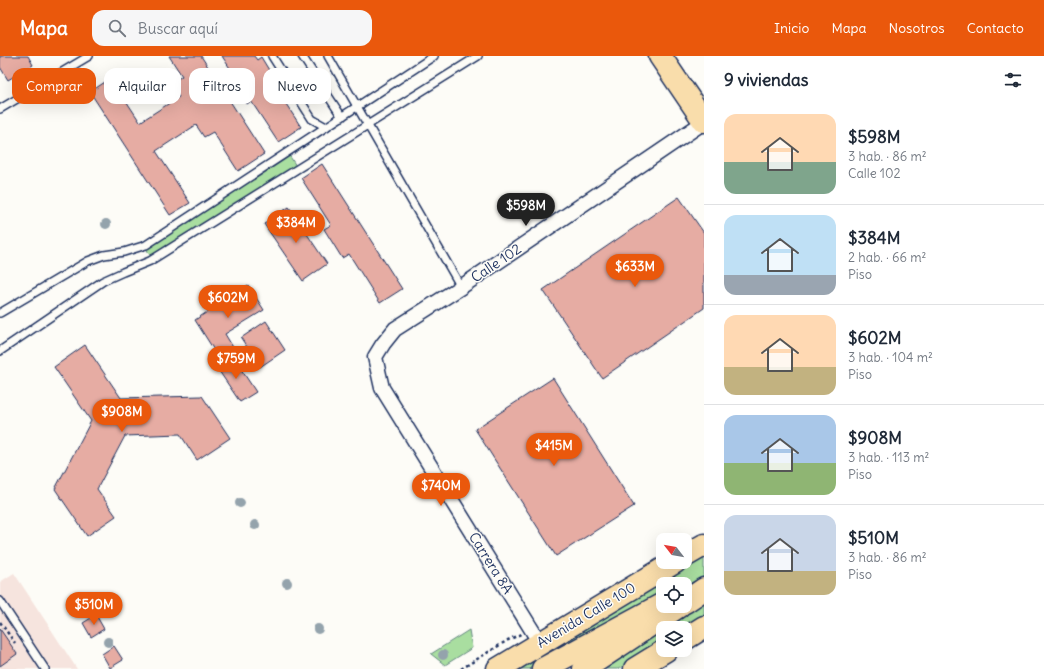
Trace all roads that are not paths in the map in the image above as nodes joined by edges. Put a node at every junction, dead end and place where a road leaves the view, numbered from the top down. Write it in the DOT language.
graph roads {
  1 [pos="89,56"];
  2 [pos="272,56"];
  3 [pos="302,56"];
  4 [pos="328,56"];
  5 [pos="434,56"];
  6 [pos="478,56"];
  7 [pos="660,56"];
  8 [pos="357,107"];
  9 [pos="0,109"];
  10 [pos="342,117"];
  11 [pos="704,122"];
  12 [pos="368,126"];
  13 [pos="326,127"];
  14 [pos="460,287"];
  15 [pos="0,313"];
  16 [pos="0,351"];
  17 [pos="376,357"];
  18 [pos="704,545"];
  19 [pos="692,552"];
  20 [pos="663,569"];
  21 [pos="704,583"];
  22 [pos="692,589"];
  23 [pos="704,589"];
  24 [pos="692,597"];
  25 [pos="0,601"];
  26 [pos="656,608"];
  27 [pos="668,613"];
  28 [pos="704,627"];
  29 [pos="692,635"];
  30 [pos="540,643"];
  31 [pos="656,656"];
  32 [pos="45,669"];
  33 [pos="498,669"];
  34 [pos="543,669"];
  35 [pos="584,669"];
  36 [pos="634,669"];
  1 -- 9 [label="lane"];
  2 -- 13 [label="lane"];
  3 -- 10 [label="lane"];
  4 -- 8 [label="lane"];
  5 -- 8 [label="lane"];
  6 -- 12 [label="lane"];
  7 -- 11 [label="main road"];
  8 -- 10 [label="lane"];
  8 -- 12 [label="lane"];
  10 -- 13 [label="lane"];
  11 -- 14 [label="street, Calle 102"];
  12 -- 14 [label="lane"];
  12 -- 16 [label="lane"];
  13 -- 15 [label="lane"];
  14 -- 17 [label="street, Calle 102"];
  17 -- 30 [label="street, Carrera 8A"];
  18 -- 19 [label="main road"];
  20 -- 30 [label="main road, Avenida Calle 100"];
  21 -- 22 [label="main road"];
  23 -- 24 [label="main road"];
  25 -- 32 [label="lane"];
  26 -- 34 [label="main road, Avenida Calle 100"];
  27 -- 35 [label="main road"];
  28 -- 29 [label="main road"];
  30 -- 33 [label="main road, Avenida Calle 100"];
  31 -- 36 [label="main road"];
}
